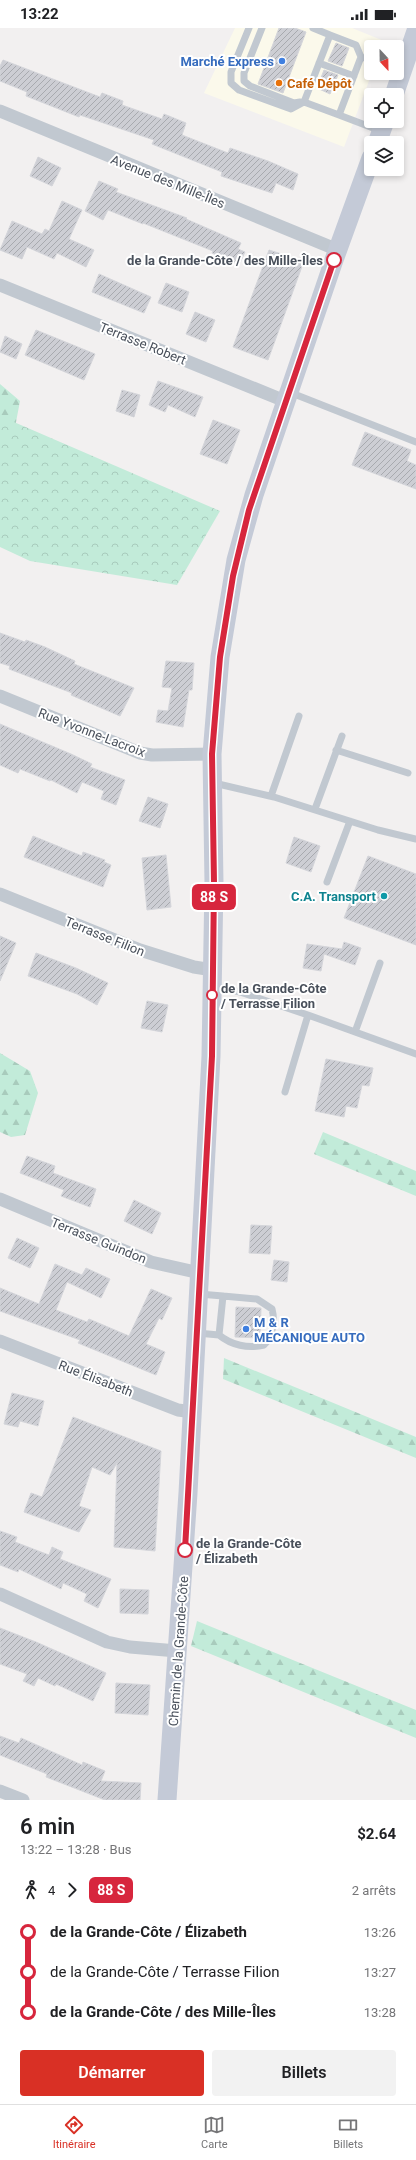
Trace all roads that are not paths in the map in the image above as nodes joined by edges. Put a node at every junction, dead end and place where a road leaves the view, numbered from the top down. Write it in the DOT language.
graph roads {
  1 [pos="249,28"];
  2 [pos="262,28"];
  3 [pos="313,28"];
  4 [pos="326,28"];
  5 [pos="416,31"];
  6 [pos="330,35"];
  7 [pos="361,57"];
  8 [pos="364,58"];
  9 [pos="404,60"];
  10 [pos="320,62"];
  11 [pos="354,76"];
  12 [pos="304,102"];
  13 [pos="0,111"];
  14 [pos="340,115"];
  15 [pos="381,132"];
  16 [pos="365,176"];
  17 [pos="338,250"];
  18 [pos="0,285"];
  19 [pos="287,397"];
  20 [pos="416,442"];
  21 [pos="0,696"];
  22 [pos="299,716"];
  23 [pos="342,736"];
  24 [pos="336,750"];
  25 [pos="212,754"];
  26 [pos="408,773"];
  27 [pos="212,783"];
  28 [pos="272,796"];
  29 [pos="315,809"];
  30 [pos="350,821"];
  31 [pos="416,839"];
  32 [pos="327,882"];
  33 [pos="0,894"];
  34 [pos="380,963"];
  35 [pos="213,978"];
  36 [pos="308,1015"];
  37 [pos="355,1032"];
  38 [pos="415,1052"];
  39 [pos="285,1092"];
  40 [pos="0,1199"];
  41 [pos="200,1273"];
  42 [pos="199,1294"];
  43 [pos="222,1296"];
  44 [pos="197,1333"];
  45 [pos="219,1335"];
  46 [pos="0,1341"];
  47 [pos="193,1412"];
  48 [pos="0,1594"];
  49 [pos="177,1651"];
  50 [pos="0,1791"];
  51 [pos="23,1800"];
  52 [pos="167,1800"];
  1 -- 12 [label="lane"];
  2 -- 12 [label="lane"];
  3 -- 6 [label="lane"];
  4 -- 6 [label="lane"];
  5 -- 9 [label="main road"];
  6 -- 7 [label="lane"];
  6 -- 10 [label="lane"];
  7 -- 8 [label="lane"];
  7 -- 11 [label="lane"];
  10 -- 11 [label="lane"];
  10 -- 12 [label="lane"];
  11 -- 14 [label="lane"];
  12 -- 14 [label="lane"];
  13 -- 17 [label="street, Avenue des Mille-Îles"];
  14 -- 15 [label="lane"];
  16 -- 17 [label="main road, Chemin de la Grande-Côte"];
  17 -- 19 [label="main road, Chemin de la Grande-Côte"];
  18 -- 19 [label="street, Terrasse Robert"];
  19 -- 20 [label="lane"];
  19 -- 25 [label="main road, Chemin de la Grande-Côte"];
  21 -- 25 [label="street, Rue Yvonne-Lacroix"];
  22 -- 28 [label="lane"];
  23 -- 24 [label="lane"];
  24 -- 26 [label="lane"];
  24 -- 29 [label="lane"];
  25 -- 27 [label="main road, Chemin de la Grande-Côte"];
  27 -- 28 [label="lane"];
  27 -- 35 [label="main road, Chemin de la Grande-Côte"];
  28 -- 29 [label="lane"];
  29 -- 30 [label="lane"];
  30 -- 31 [label="lane"];
  30 -- 32 [label="lane"];
  33 -- 35 [label="street, Terrasse Filion"];
  34 -- 37 [label="lane"];
  35 -- 36 [label="lane"];
  35 -- 41 [label="main road, Chemin de la Grande-Côte"];
  36 -- 37 [label="lane"];
  36 -- 39 [label="lane"];
  37 -- 38 [label="lane"];
  40 -- 41 [label="street, Terrasse Guindon"];
  41 -- 42 [label="main road, Chemin de la Grande-Côte"];
  42 -- 43 [label="lane"];
  42 -- 44 [label="main road, Chemin de la Grande-Côte"];
  43 -- 45 [label="lane"];
  43 -- 45 [label="lane"];
  44 -- 45 [label="lane"];
  44 -- 47 [label="main road, Chemin de la Grande-Côte"];
  46 -- 47 [label="street, Rue Élisabeth"];
  47 -- 49 [label="main road, Chemin de la Grande-Côte"];
  48 -- 49 [label="street"];
  49 -- 52 [label="main road, Chemin de la Grande-Côte"];
  50 -- 51 [label="street"];
}
